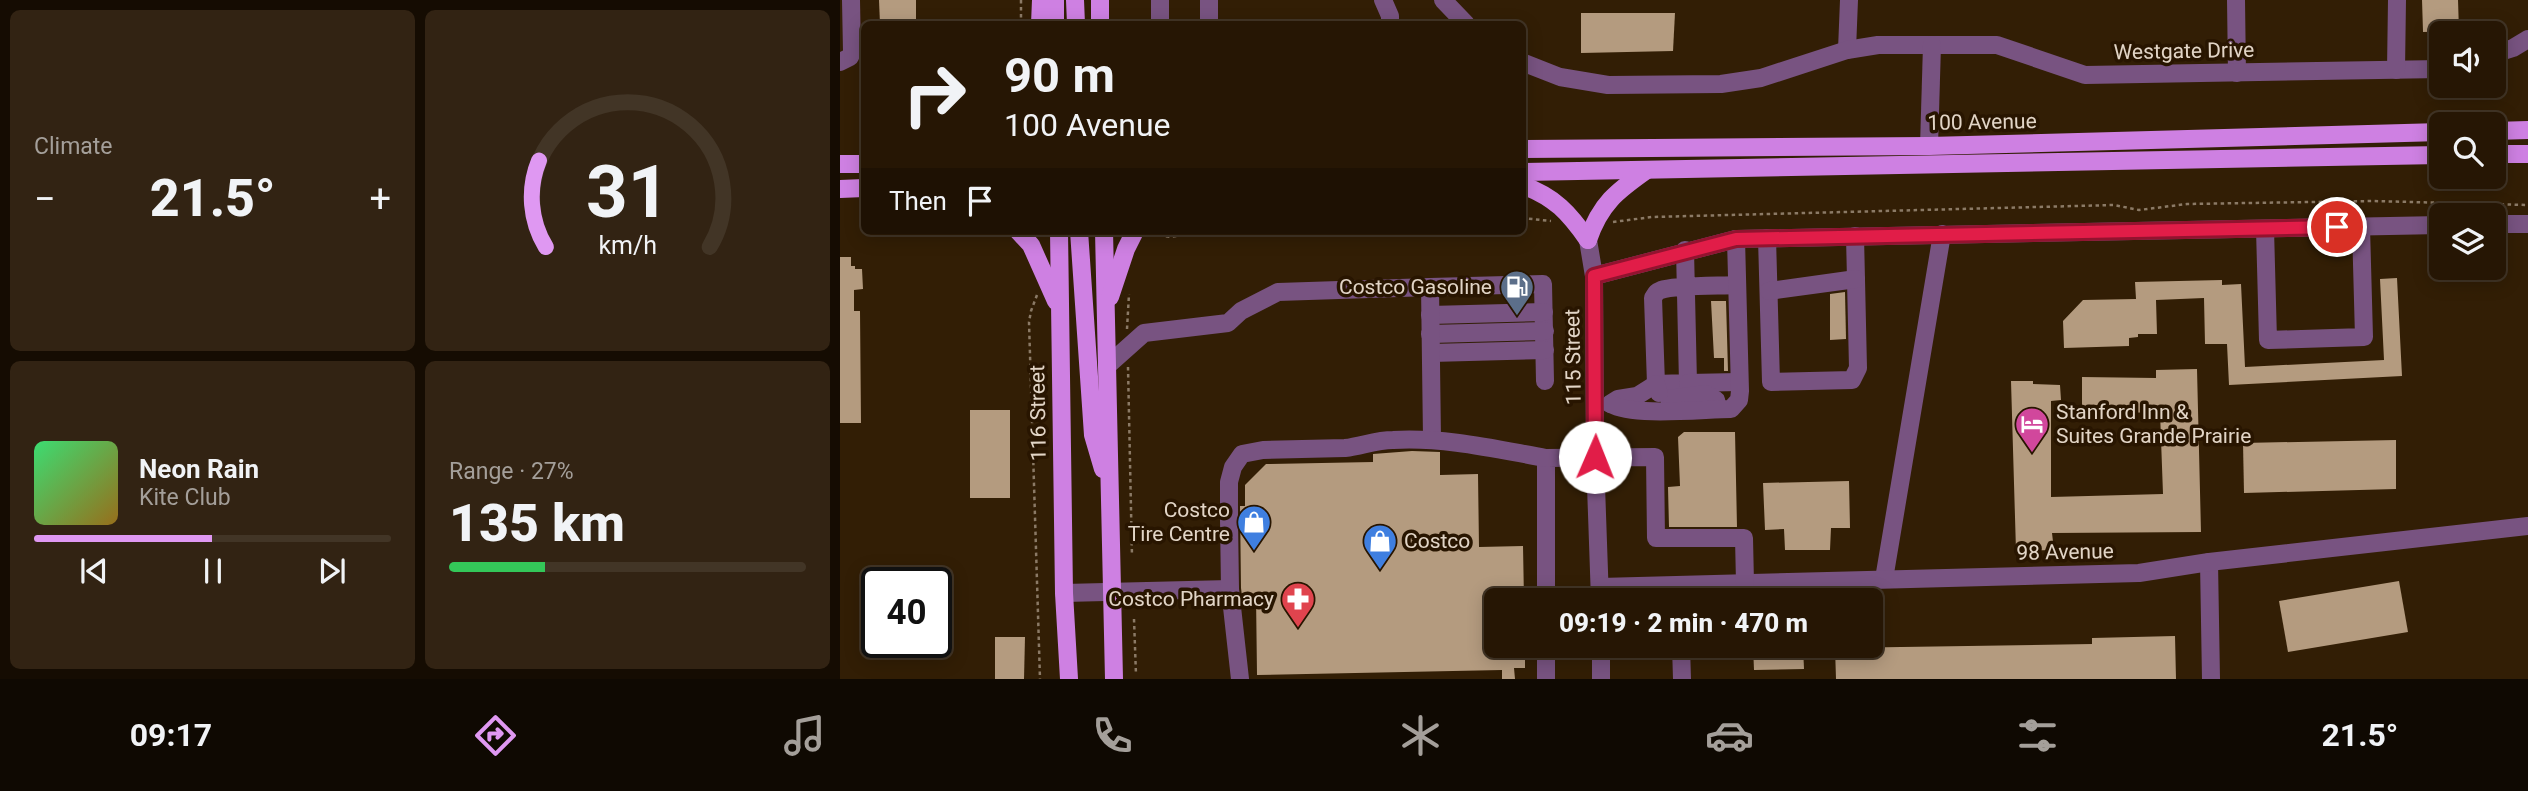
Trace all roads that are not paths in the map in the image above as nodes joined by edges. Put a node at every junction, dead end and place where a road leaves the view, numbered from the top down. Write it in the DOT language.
graph roads {
  1 [pos="851,0"];
  2 [pos="1041,0"];
  3 [pos="1055,0"];
  4 [pos="1074,0"];
  5 [pos="1100,0"];
  6 [pos="1160,0"];
  7 [pos="1209,0"];
  8 [pos="1383,0"];
  9 [pos="1443,0"];
  10 [pos="1849,0"];
  11 [pos="2236,0"];
  12 [pos="2397,0"];
  13 [pos="1040,21"];
  14 [pos="1055,21"];
  15 [pos="1076,21"];
  16 [pos="1100,21"];
  17 [pos="1160,21"];
  18 [pos="1209,21"];
  19 [pos="1390,21"];
  20 [pos="1463,21"];
  21 [pos="2528,39"];
  22 [pos="1932,45"];
  23 [pos="1847,50"];
  24 [pos="2506,50"];
  25 [pos="840,62"];
  26 [pos="1526,64"];
  27 [pos="2429,69"];
  28 [pos="2396,70"];
  29 [pos="2237,73"];
  30 [pos="2528,130"];
  31 [pos="2506,131"];
  32 [pos="2429,132"];
  33 [pos="1929,146"];
  34 [pos="1526,149"];
  35 [pos="2528,154"];
  36 [pos="2429,155"];
  37 [pos="2506,155"];
  38 [pos="840,164"];
  39 [pos="861,164"];
  40 [pos="1648,170"];
  41 [pos="1526,172"];
  42 [pos="1526,187"];
  43 [pos="861,188"];
  44 [pos="840,189"];
  45 [pos="2528,224"];
  46 [pos="2429,225"];
  47 [pos="2506,225"];
  48 [pos="2361,227"];
  49 [pos="2265,229"];
  50 [pos="1942,234"];
  51 [pos="1022,235"];
  52 [pos="1059,235"];
  53 [pos="1079,235"];
  54 [pos="1104,235"];
  55 [pos="1134,235"];
  56 [pos="1854,236"];
  57 [pos="1767,238"];
  58 [pos="1736,239"];
  59 [pos="1588,240"];
  60 [pos="1685,250"];
  61 [pos="1594,276"];
  62 [pos="1856,279"];
  63 [pos="1737,285"];
  64 [pos="1686,288"];
  65 [pos="1769,291"];
  66 [pos="1059,307"];
  67 [pos="1105,314"];
  68 [pos="1430,320"];
  69 [pos="1544,322"];
  70 [pos="1107,366"];
  71 [pos="1545,381"];
  72 [pos="1740,382"];
  73 [pos="1688,383"];
  74 [pos="1658,392"];
  75 [pos="1604,404"];
  76 [pos="1718,409"];
  77 [pos="1645,411"];
  78 [pos="1432,439"];
  79 [pos="1595,457"];
  80 [pos="1545,458"];
  81 [pos="1109,492"];
  82 [pos="2528,526"];
  83 [pos="2209,562"];
  84 [pos="1884,579"];
  85 [pos="1745,583"];
  86 [pos="1546,588"];
  87 [pos="1600,588"];
  88 [pos="1709,588"];
  89 [pos="1230,589"];
  90 [pos="1114,591"];
  91 [pos="1064,593"];
  92 [pos="1546,658"];
  93 [pos="1601,658"];
  94 [pos="1681,658"];
  95 [pos="1069,679"];
  96 [pos="1114,679"];
  97 [pos="1240,679"];
  98 [pos="1546,679"];
  99 [pos="1601,679"];
  100 [pos="1682,679"];
  101 [pos="2211,679"];
  1 -- 25 [label="street"];
  2 -- 13 [label="main road"];
  3 -- 14 [label="main road"];
  4 -- 15 [label="main road"];
  5 -- 16 [label="main road"];
  6 -- 17 [label="street"];
  7 -- 18 [label="street"];
  8 -- 19 [label="street"];
  9 -- 20 [label="street"];
  10 -- 23 [label="street"];
  11 -- 29 [label="street"];
  12 -- 28 [label="street"];
  21 -- 24 [label="street"];
  22 -- 23 [label="street, Westgate Drive"];
  22 -- 29 [label="street, Westgate Drive"];
  22 -- 33 [label="street"];
  23 -- 26 [label="street, Westgate Drive"];
  27 -- 28 [label="street, Westgate Drive"];
  28 -- 29 [label="street, Westgate Drive"];
  30 -- 31 [label="main road"];
  32 -- 33 [label="main road, 100 Avenue"];
  33 -- 34 [label="main road, 100 Avenue"];
  35 -- 37 [label="main road"];
  36 -- 40 [label="main road, 100 Avenue"];
  38 -- 39 [label="main road"];
  40 -- 41 [label="main road, 100 Avenue"];
  40 -- 59 [label="main road"];
  42 -- 59 [label="main road"];
  43 -- 44 [label="main road"];
  45 -- 47 [label="street"];
  46 -- 48 [label="street"];
  48 -- 49 [label="street"];
  48 -- 49 [label="street"];
  49 -- 50 [label="street"];
  50 -- 56 [label="street"];
  50 -- 84 [label="street"];
  51 -- 66 [label="main road"];
  52 -- 66 [label="main road, 116 Street"];
  53 -- 81 [label="main road"];
  54 -- 67 [label="main road"];
  55 -- 67 [label="main road"];
  56 -- 57 [label="street"];
  56 -- 62 [label="street"];
  57 -- 58 [label="street"];
  57 -- 65 [label="street"];
  58 -- 60 [label="street"];
  58 -- 63 [label="street"];
  59 -- 61 [label="street, 115 Street"];
  60 -- 61 [label="street"];
  60 -- 64 [label="street"];
  61 -- 75 [label="street, 115 Street"];
  62 -- 65 [label="street"];
  62 -- 65 [label="street"];
  63 -- 64 [label="street"];
  63 -- 72 [label="street"];
  64 -- 73 [label="street"];
  64 -- 74 [label="street"];
  66 -- 91 [label="main road, 116 Street"];
  67 -- 70 [label="main road"];
  68 -- 69 [label="street"];
  68 -- 69 [label="street"];
  68 -- 69 [label="street"];
  68 -- 70 [label="street"];
  68 -- 78 [label="street"];
  69 -- 71 [label="street"];
  70 -- 81 [label="main road"];
  72 -- 73 [label="street"];
  72 -- 76 [label="street"];
  73 -- 74 [label="street"];
  74 -- 75 [label="street"];
  74 -- 76 [label="street"];
  74 -- 77 [label="street"];
  75 -- 77 [label="street"];
  75 -- 79 [label="street, 115 Street"];
  76 -- 77 [label="street"];
  78 -- 80 [label="street"];
  78 -- 89 [label="street"];
  79 -- 80 [label="street"];
  79 -- 85 [label="street"];
  79 -- 87 [label="street, 115 Street"];
  80 -- 86 [label="street"];
  81 -- 90 [label="main road"];
  82 -- 83 [label="street, 98 Avenue"];
  83 -- 84 [label="street, 98 Avenue"];
  83 -- 101 [label="street"];
  84 -- 85 [label="street, 98 Avenue"];
  85 -- 88 [label="street, 98 Avenue"];
  89 -- 90 [label="street"];
  89 -- 97 [label="street"];
  90 -- 91 [label="street"];
  90 -- 96 [label="main road"];
  91 -- 95 [label="main road, 116 Street"];
  92 -- 98 [label="street"];
  93 -- 99 [label="street"];
  94 -- 100 [label="street"];
}
